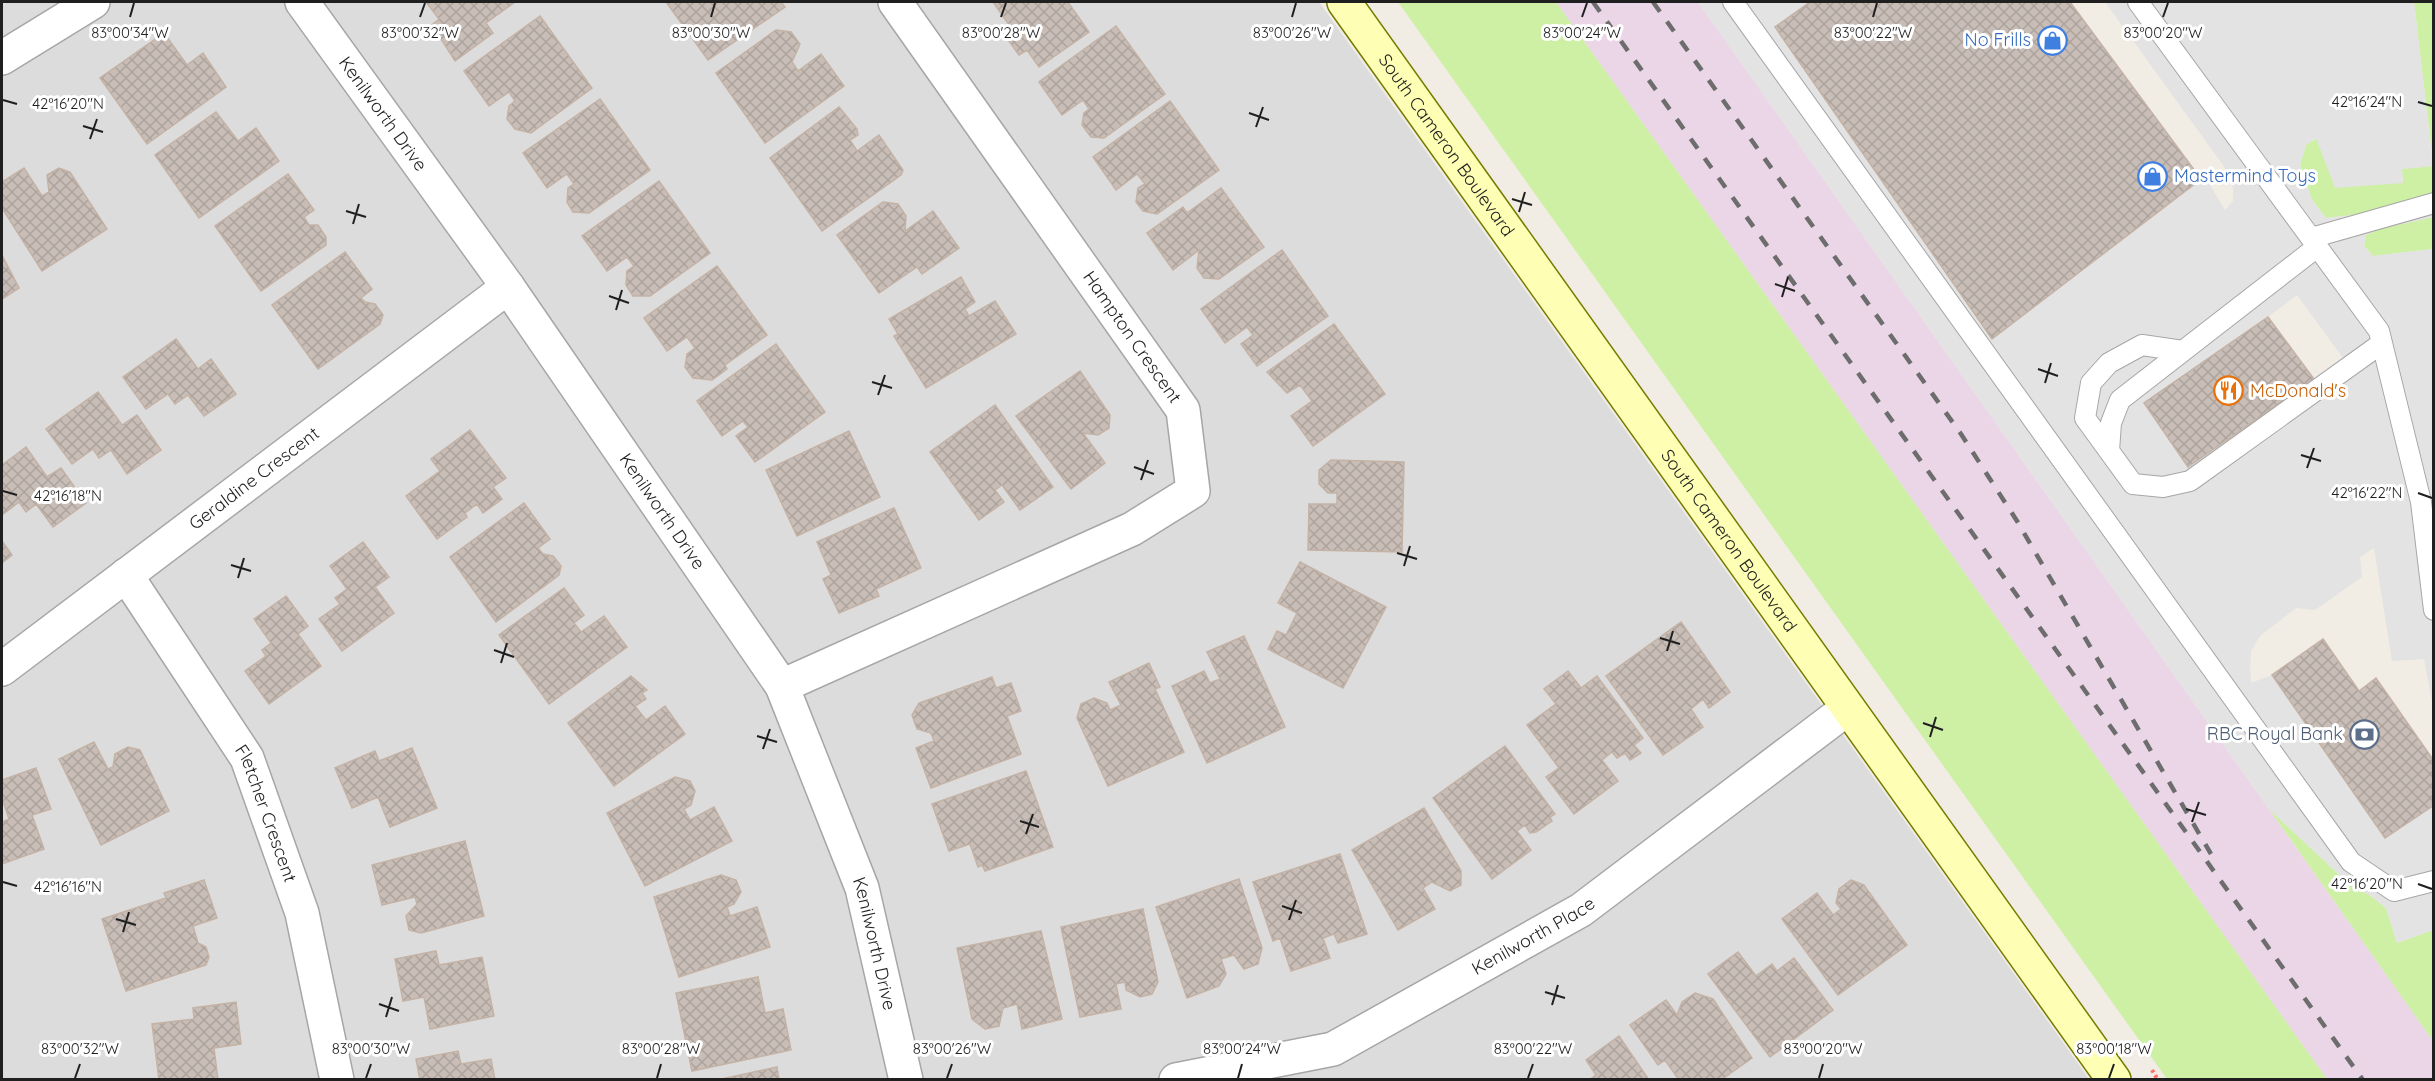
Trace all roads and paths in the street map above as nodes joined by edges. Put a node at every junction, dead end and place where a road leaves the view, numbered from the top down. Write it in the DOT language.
graph roads {
  1 [pos="93,2"];
  2 [pos="302,2"];
  3 [pos="895,2"];
  4 [pos="1344,2"];
  5 [pos="1732,2"];
  6 [pos="2138,2"];
  7 [pos="2,58"];
  8 [pos="2433,203"];
  9 [pos="2314,242"];
  10 [pos="508,287"];
  11 [pos="2382,343"];
  12 [pos="2183,351"];
  13 [pos="2109,451"];
  14 [pos="126,575"];
  15 [pos="2433,610"];
  16 [pos="2,669"];
  17 [pos="782,686"];
  18 [pos="1848,708"];
  19 [pos="2433,881"];
  20 [pos="337,1080"];
  21 [pos="906,1080"];
  22 [pos="1176,1080"];
  23 [pos="2114,1080"];
  1 -- 7 [label="street"];
  2 -- 10 [label="street, Kenilworth Drive"];
  3 -- 17 [label="street, Hampton Crescent"];
  4 -- 18 [label="street, South Cameron Boulevard"];
  5 -- 19 [label="lane"];
  6 -- 9 [label="lane"];
  8 -- 9 [label="lane"];
  9 -- 11 [label="lane"];
  9 -- 12 [label="lane"];
  10 -- 14 [label="street, Geraldine Crescent"];
  10 -- 17 [label="street, Kenilworth Drive"];
  11 -- 13 [label="lane"];
  11 -- 15 [label="lane"];
  12 -- 13 [label="lane"];
  12 -- 13 [label="lane"];
  14 -- 16 [label="street, Geraldine Crescent"];
  14 -- 20 [label="street, Fletcher Crescent"];
  17 -- 21 [label="street, Kenilworth Drive"];
  18 -- 22 [label="street, Kenilworth Place"];
  18 -- 23 [label="street, South Cameron Boulevard"];
}
